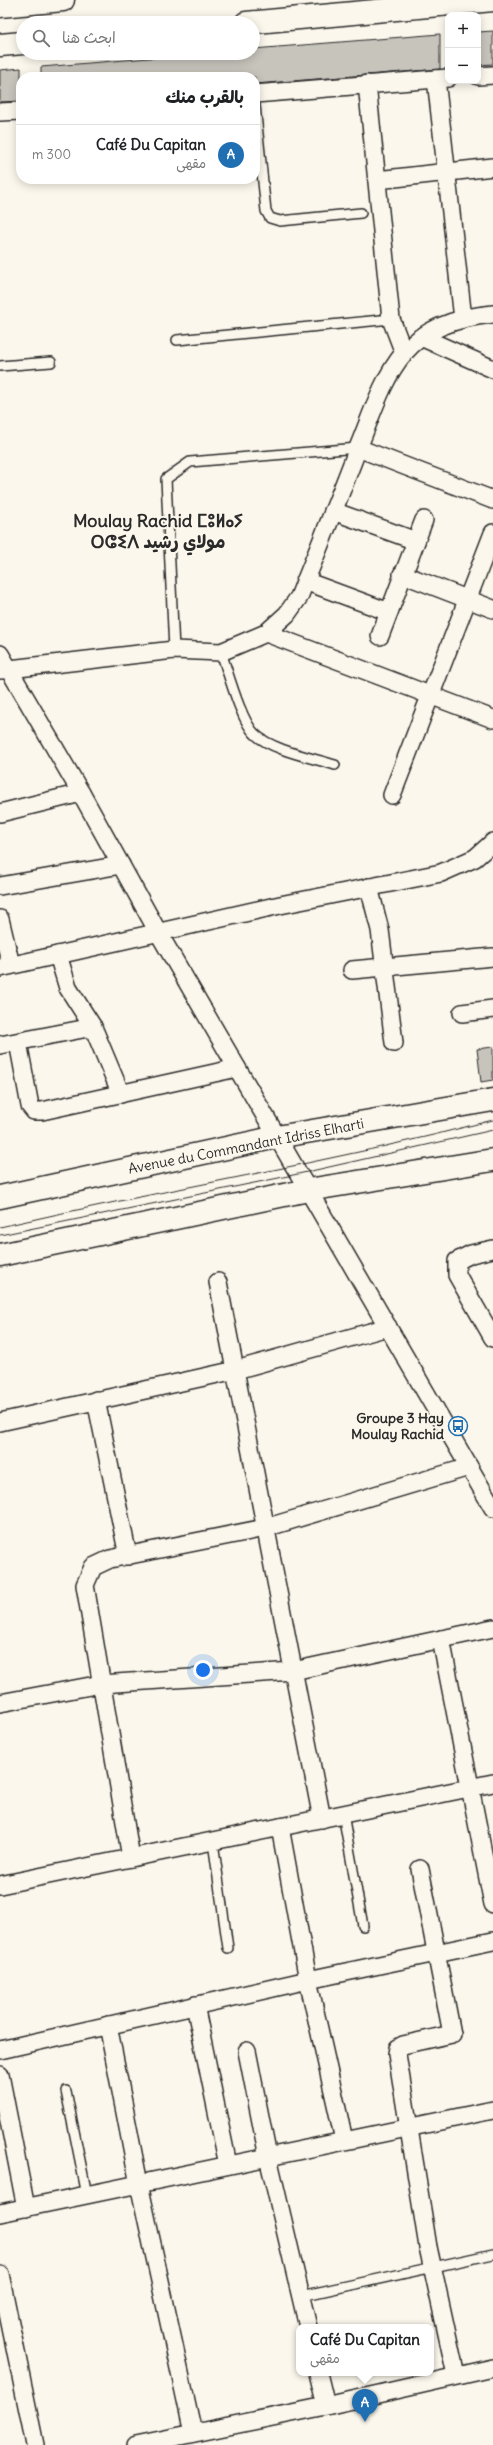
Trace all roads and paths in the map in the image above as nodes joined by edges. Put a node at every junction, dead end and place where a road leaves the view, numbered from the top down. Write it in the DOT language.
graph roads {
  1 [pos="63,0"];
  2 [pos="493,0"];
  3 [pos="0,6"];
  4 [pos="260,22"];
  5 [pos="16,44"];
  6 [pos="0,46"];
  7 [pos="493,75"];
  8 [pos="481,76"];
  9 [pos="442,78"];
  10 [pos="367,84"];
  11 [pos="260,94"];
  12 [pos="16,111"];
  13 [pos="0,112"];
  14 [pos="260,153"];
  15 [pos="493,166"];
  16 [pos="446,170"];
  17 [pos="377,180"];
  18 [pos="361,213"];
  19 [pos="493,314"];
  20 [pos="391,318"];
  21 [pos="463,319"];
  22 [pos="421,337"];
  23 [pos="177,340"];
  24 [pos="404,353"];
  25 [pos="51,362"];
  26 [pos="0,366"];
  27 [pos="493,369"];
  28 [pos="358,448"];
  29 [pos="493,500"];
  30 [pos="334,511"];
  31 [pos="424,520"];
  32 [pos="493,533"];
  33 [pos="416,541"];
  34 [pos="402,574"];
  35 [pos="306,581"];
  36 [pos="467,599"];
  37 [pos="493,609"];
  38 [pos="389,612"];
  39 [pos="266,633"];
  40 [pos="380,636"];
  41 [pos="174,650"];
  42 [pos="221,652"];
  43 [pos="0,654"];
  44 [pos="5,669"];
  45 [pos="431,695"];
  46 [pos="493,719"];
  47 [pos="335,765"];
  48 [pos="81,793"];
  49 [pos="392,795"];
  50 [pos="0,813"];
  51 [pos="493,842"];
  52 [pos="121,865"];
  53 [pos="0,886"];
  54 [pos="369,887"];
  55 [pos="0,919"];
  56 [pos="158,932"];
  57 [pos="58,955"];
  58 [pos="493,957"];
  59 [pos="6,967"];
  60 [pos="385,968"];
  61 [pos="352,970"];
  62 [pos="493,1009"];
  63 [pos="462,1013"];
  64 [pos="93,1026"];
  65 [pos="18,1042"];
  66 [pos="394,1043"];
  67 [pos="0,1045"];
  68 [pos="237,1068"];
  69 [pos="121,1094"];
  70 [pos="493,1100"];
  71 [pos="277,1137"];
  72 [pos="493,1160"];
  73 [pos="308,1190"];
  74 [pos="0,1197"];
  75 [pos="493,1249"];
  76 [pos="0,1255"];
  77 [pos="218,1282"];
  78 [pos="388,1327"];
  79 [pos="493,1338"];
  80 [pos="236,1370"];
  81 [pos="96,1400"];
  82 [pos="0,1422"];
  83 [pos="469,1467"];
  84 [pos="493,1508"];
  85 [pos="265,1528"];
  86 [pos="128,1556"];
  87 [pos="493,1628"];
  88 [pos="441,1639"];
  89 [pos="293,1671"];
  90 [pos="101,1684"];
  91 [pos="0,1702"];
  92 [pos="493,1782"];
  93 [pos="470,1787"];
  94 [pos="343,1814"];
  95 [pos="322,1818"];
  96 [pos="280,1827"];
  97 [pos="213,1842"];
  98 [pos="131,1858"];
  99 [pos="420,1870"];
  100 [pos="0,1885"];
  101 [pos="493,1904"];
  102 [pos="363,1926"];
  103 [pos="493,1941"];
  104 [pos="228,1948"];
  105 [pos="437,1953"];
  106 [pos="308,1980"];
  107 [pos="195,2005"];
  108 [pos="108,2025"];
  109 [pos="0,2050"];
  110 [pos="247,2051"];
  111 [pos="0,2075"];
  112 [pos="66,2091"];
  113 [pos="493,2110"];
  114 [pos="408,2128"];
  115 [pos="344,2140"];
  116 [pos="268,2156"];
  117 [pos="228,2165"];
  118 [pos="139,2184"];
  119 [pos="87,2195"];
  120 [pos="26,2208"];
  121 [pos="0,2213"];
  122 [pos="493,2254"];
  123 [pos="432,2269"];
  124 [pos="0,2274"];
  125 [pos="301,2296"];
  126 [pos="307,2324"];
  127 [pos="493,2368"];
  128 [pos="456,2375"];
  129 [pos="319,2376"];
  130 [pos="326,2406"];
  131 [pos="193,2433"];
  132 [pos="35,2445"];
  133 [pos="136,2445"];
  1 -- 3 [label="main road"];
  2 -- 4 [label="main road"];
  5 -- 6 [label="main road"];
  7 -- 8 [label="street"];
  9 -- 10 [label="street"];
  9 -- 16 [label="street"];
  10 -- 11 [label="street"];
  10 -- 17 [label="street"];
  12 -- 13 [label="street"];
  14 -- 18 [label="lane"];
  15 -- 16 [label="street"];
  16 -- 17 [label="street"];
  16 -- 21 [label="street"];
  17 -- 20 [label="street"];
  19 -- 21 [label="street"];
  20 -- 23 [label="lane"];
  20 -- 24 [label="street"];
  21 -- 22 [label="street"];
  22 -- 24 [label="street"];
  22 -- 27 [label="street"];
  24 -- 28 [label="street"];
  25 -- 26 [label="lane"];
  28 -- 29 [label="street"];
  28 -- 30 [label="street"];
  28 -- 41 [label="lane"];
  30 -- 33 [label="street"];
  30 -- 35 [label="street"];
  31 -- 33 [label="street"];
  32 -- 36 [label="street"];
  33 -- 34 [label="street"];
  34 -- 36 [label="street"];
  34 -- 38 [label="street"];
  35 -- 38 [label="street"];
  35 -- 39 [label="street"];
  36 -- 37 [label="street"];
  36 -- 45 [label="street"];
  38 -- 40 [label="street"];
  39 -- 42 [label="street"];
  39 -- 45 [label="street"];
  41 -- 42 [label="street"];
  41 -- 44 [label="street"];
  42 -- 47 [label="lane"];
  43 -- 44 [label="street"];
  44 -- 48 [label="street"];
  45 -- 46 [label="street"];
  45 -- 49 [label="street"];
  48 -- 50 [label="street"];
  48 -- 52 [label="street"];
  51 -- 54 [label="street"];
  52 -- 53 [label="street"];
  52 -- 56 [label="street"];
  54 -- 56 [label="street"];
  54 -- 60 [label="street"];
  55 -- 59 [label="street"];
  56 -- 57 [label="street"];
  56 -- 68 [label="street"];
  57 -- 59 [label="street"];
  57 -- 64 [label="street"];
  58 -- 60 [label="street"];
  60 -- 61 [label="street"];
  60 -- 66 [label="street"];
  62 -- 63 [label="street"];
  64 -- 65 [label="street"];
  64 -- 69 [label="street"];
  65 -- 67 [label="street"];
  65 -- 69 [label="street"];
  68 -- 69 [label="street"];
  68 -- 71 [label="street"];
  70 -- 71 [label="main road, Avenue du Commandant Idriss Elharti"];
  71 -- 73 [label="street"];
  71 -- 74 [label="main road, Avenue du Commandant Idriss Elharti"];
  72 -- 73 [label="main road"];
  73 -- 76 [label="main road"];
  73 -- 78 [label="street"];
  75 -- 79 [label="street"];
  77 -- 80 [label="street"];
  78 -- 80 [label="street"];
  78 -- 83 [label="street"];
  80 -- 81 [label="street"];
  80 -- 85 [label="street"];
  81 -- 82 [label="street"];
  81 -- 86 [label="street"];
  83 -- 84 [label="street"];
  83 -- 85 [label="street"];
  85 -- 86 [label="street"];
  85 -- 89 [label="street"];
  86 -- 90 [label="street"];
  87 -- 88 [label="street"];
  88 -- 89 [label="street"];
  88 -- 93 [label="street"];
  89 -- 90 [label="street"];
  89 -- 95 [label="street"];
  90 -- 91 [label="street"];
  90 -- 98 [label="street"];
  92 -- 93 [label="street"];
  93 -- 94 [label="street"];
  93 -- 101 [label="street"];
  94 -- 95 [label="street"];
  94 -- 102 [label="lane"];
  95 -- 96 [label="street"];
  96 -- 97 [label="street"];
  96 -- 106 [label="street"];
  97 -- 98 [label="street"];
  97 -- 104 [label="lane"];
  98 -- 100 [label="street"];
  99 -- 105 [label="street"];
  103 -- 105 [label="street"];
  105 -- 106 [label="street"];
  105 -- 114 [label="street"];
  106 -- 107 [label="street"];
  106 -- 115 [label="street"];
  107 -- 108 [label="street"];
  107 -- 117 [label="street"];
  108 -- 109 [label="street"];
  108 -- 118 [label="street"];
  110 -- 116 [label="street"];
  111 -- 120 [label="street"];
  112 -- 119 [label="lane"];
  113 -- 114 [label="street"];
  114 -- 115 [label="street"];
  114 -- 123 [label="street"];
  115 -- 116 [label="street"];
  116 -- 117 [label="street"];
  116 -- 125 [label="street"];
  117 -- 118 [label="street"];
  118 -- 119 [label="street"];
  118 -- 131 [label="street"];
  119 -- 120 [label="street"];
  120 -- 121 [label="street"];
  122 -- 123 [label="lane"];
  123 -- 125 [label="lane"];
  123 -- 128 [label="street"];
  124 -- 132 [label="street"];
  125 -- 126 [label="street"];
  127 -- 128 [label="street"];
  128 -- 130 [label="street"];
  129 -- 130 [label="street"];
  130 -- 131 [label="street"];
  131 -- 133 [label="street"];
}
